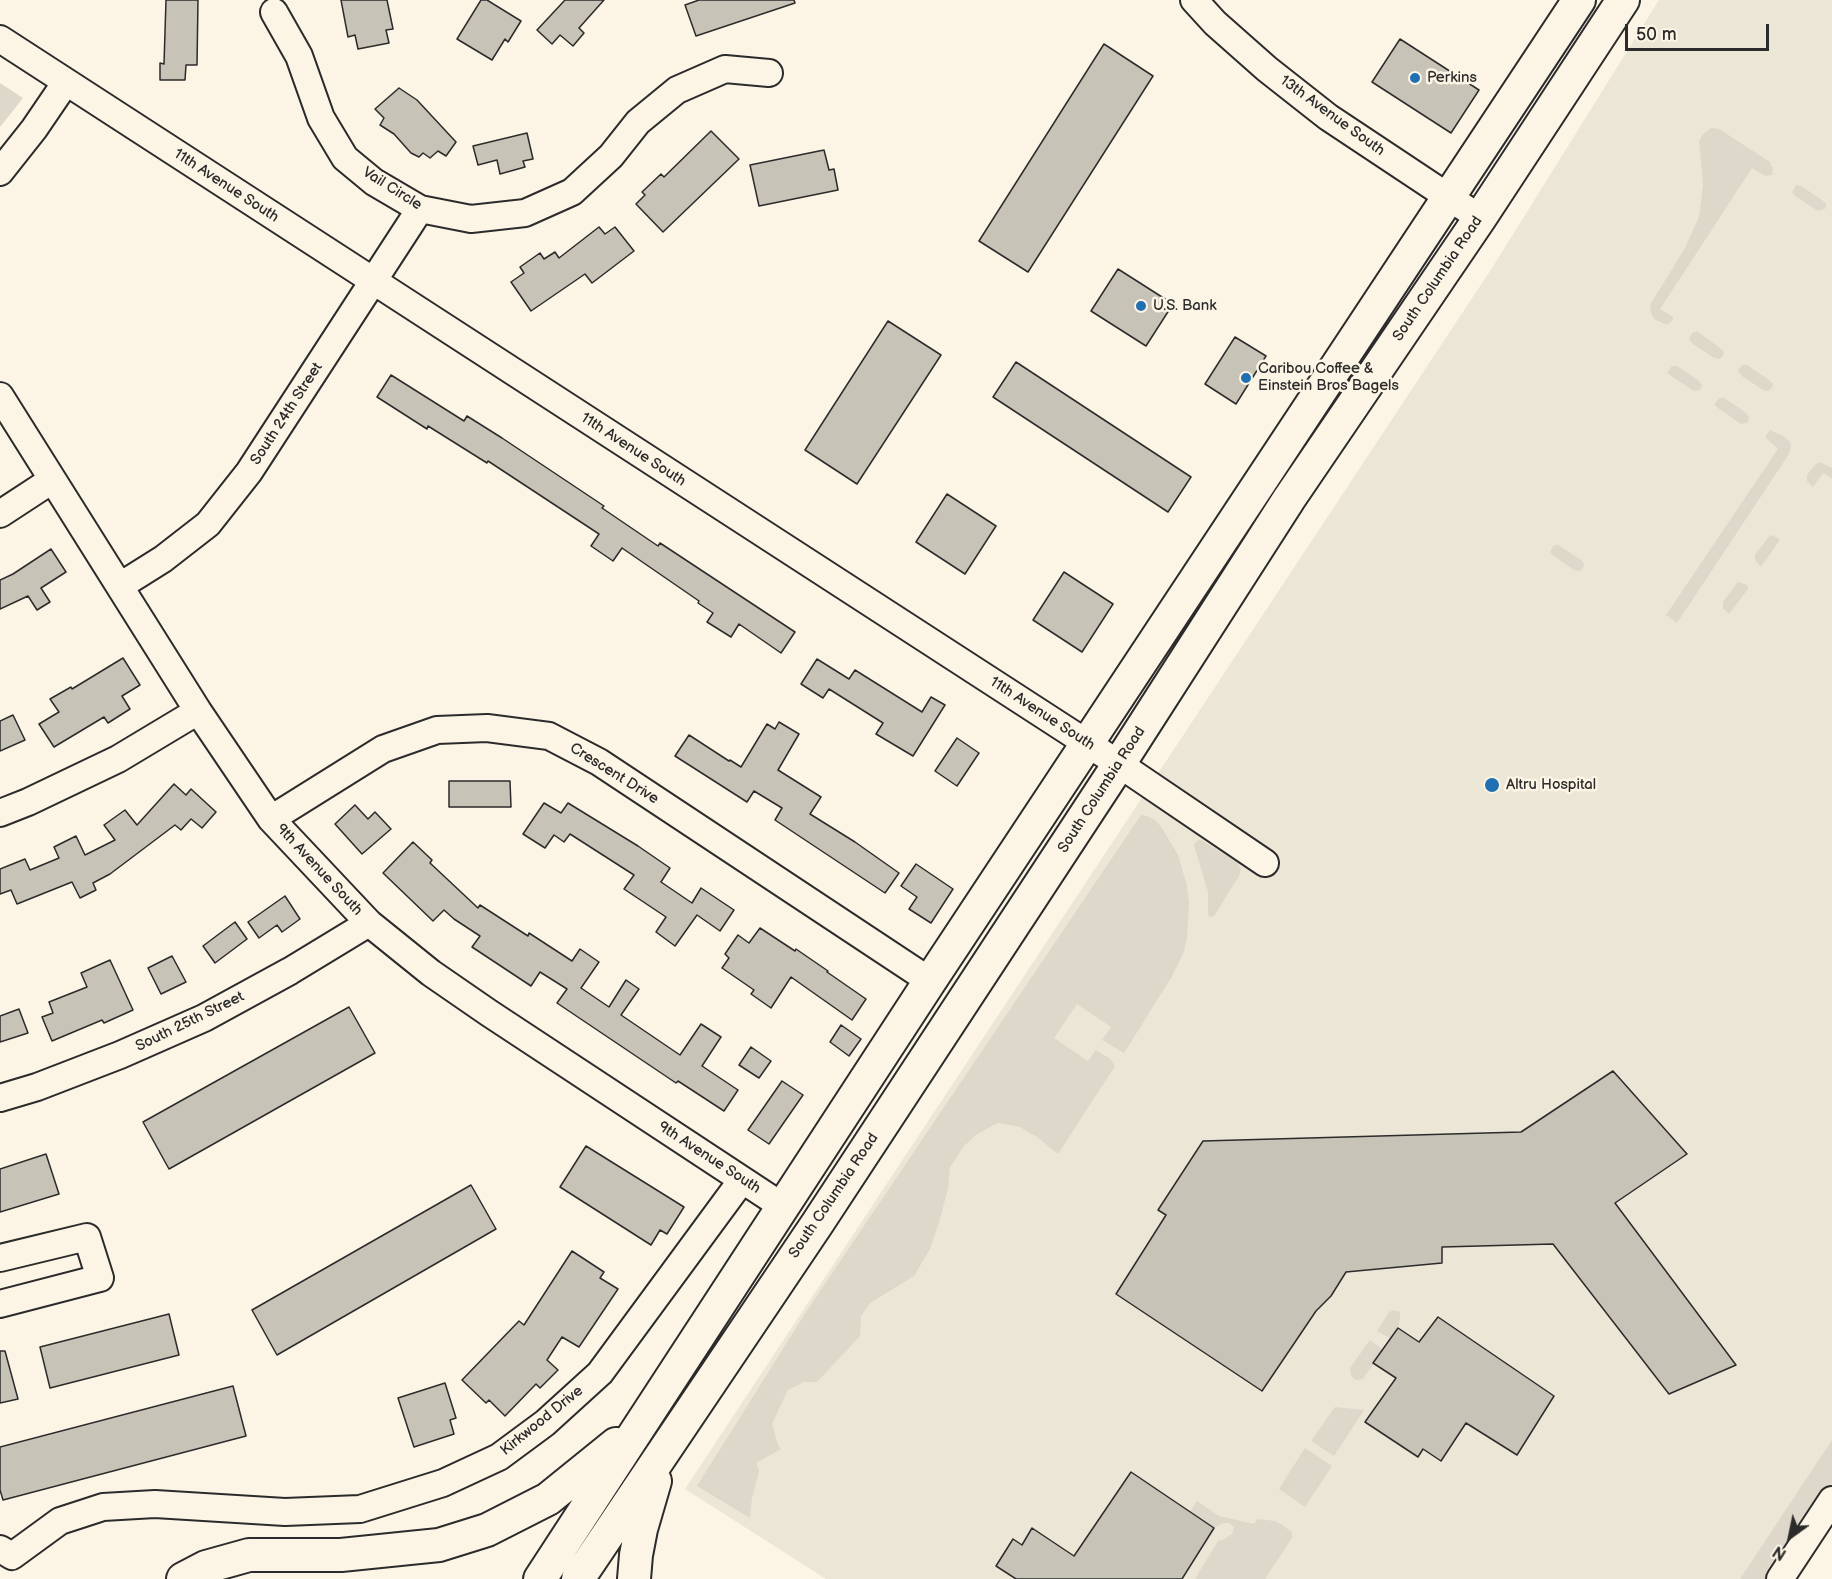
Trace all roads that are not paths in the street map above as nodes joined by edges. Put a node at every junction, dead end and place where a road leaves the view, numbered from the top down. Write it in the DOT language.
graph roads {
  1 [pos="1194,0"];
  2 [pos="1579,0"];
  3 [pos="1623,0"];
  4 [pos="274,12"];
  5 [pos="0,39"];
  6 [pos="769,73"];
  7 [pos="66,82"];
  8 [pos="0,172"];
  9 [pos="1448,197"];
  10 [pos="420,209"];
  11 [pos="1480,218"];
  12 [pos="373,282"];
  13 [pos="0,396"];
  14 [pos="52,480"];
  15 [pos="0,514"];
  16 [pos="120,586"];
  17 [pos="198,711"];
  18 [pos="1088,744"];
  19 [pos="1119,764"];
  20 [pos="0,813"];
  21 [pos="271,819"];
  22 [pos="1265,863"];
  23 [pos="369,923"];
  24 [pos="930,981"];
  25 [pos="0,1098"];
  26 [pos="742,1180"];
  27 [pos="782,1206"];
  28 [pos="0,1258"];
  29 [pos="768,1295"];
  30 [pos="0,1304"];
  31 [pos="643,1419"];
  32 [pos="673,1437"];
  33 [pos="1832,1500"];
  34 [pos="6,1552"];
  35 [pos="183,1579"];
  36 [pos="540,1579"];
  37 [pos="578,1579"];
  38 [pos="634,1579"];
  39 [pos="1780,1579"];
  1 -- 9 [label="street, 13th Avenue South"];
  2 -- 9 [label="main road"];
  3 -- 11 [label="main road, South Columbia Road"];
  4 -- 10 [label="street, Vail Circle"];
  5 -- 7 [label="street, 11th Avenue South"];
  6 -- 10 [label="street, Vail Circle"];
  7 -- 8 [label="street"];
  7 -- 12 [label="street, 11th Avenue South"];
  9 -- 11 [label="street, 13th Avenue South"];
  9 -- 18 [label="main road"];
  10 -- 12 [label="street, South 24th Street"];
  11 -- 19 [label="main road, South Columbia Road"];
  12 -- 16 [label="street, South 24th Street"];
  12 -- 18 [label="street, 11th Avenue South"];
  13 -- 14 [label="street, 9th Avenue South"];
  14 -- 15 [label="street"];
  14 -- 16 [label="street, 9th Avenue South"];
  16 -- 17 [label="street, 9th Avenue South"];
  17 -- 20 [label="street"];
  17 -- 21 [label="street, 9th Avenue South"];
  18 -- 19 [label="street, 11th Avenue South"];
  18 -- 24 [label="main road"];
  19 -- 22 [label="street, 11th Avenue South"];
  19 -- 29 [label="main road, South Columbia Road"];
  21 -- 23 [label="street, 9th Avenue South"];
  21 -- 24 [label="street, Crescent Drive"];
  23 -- 25 [label="street, South 25th Street"];
  23 -- 26 [label="street, 9th Avenue South"];
  24 -- 27 [label="main road"];
  26 -- 27 [label="street, 9th Avenue South"];
  26 -- 34 [label="street, Kirkwood Drive"];
  27 -- 29 [label="main road"];
  27 -- 31 [label="main road"];
  28 -- 30 [label="street"];
  29 -- 32 [label="main road, South Columbia Road"];
  31 -- 35 [label="main road"];
  31 -- 36 [label="main road"];
  32 -- 37 [label="main road, South Columbia Road"];
  32 -- 38 [label="main road"];
  33 -- 39 [label="street"];
}
